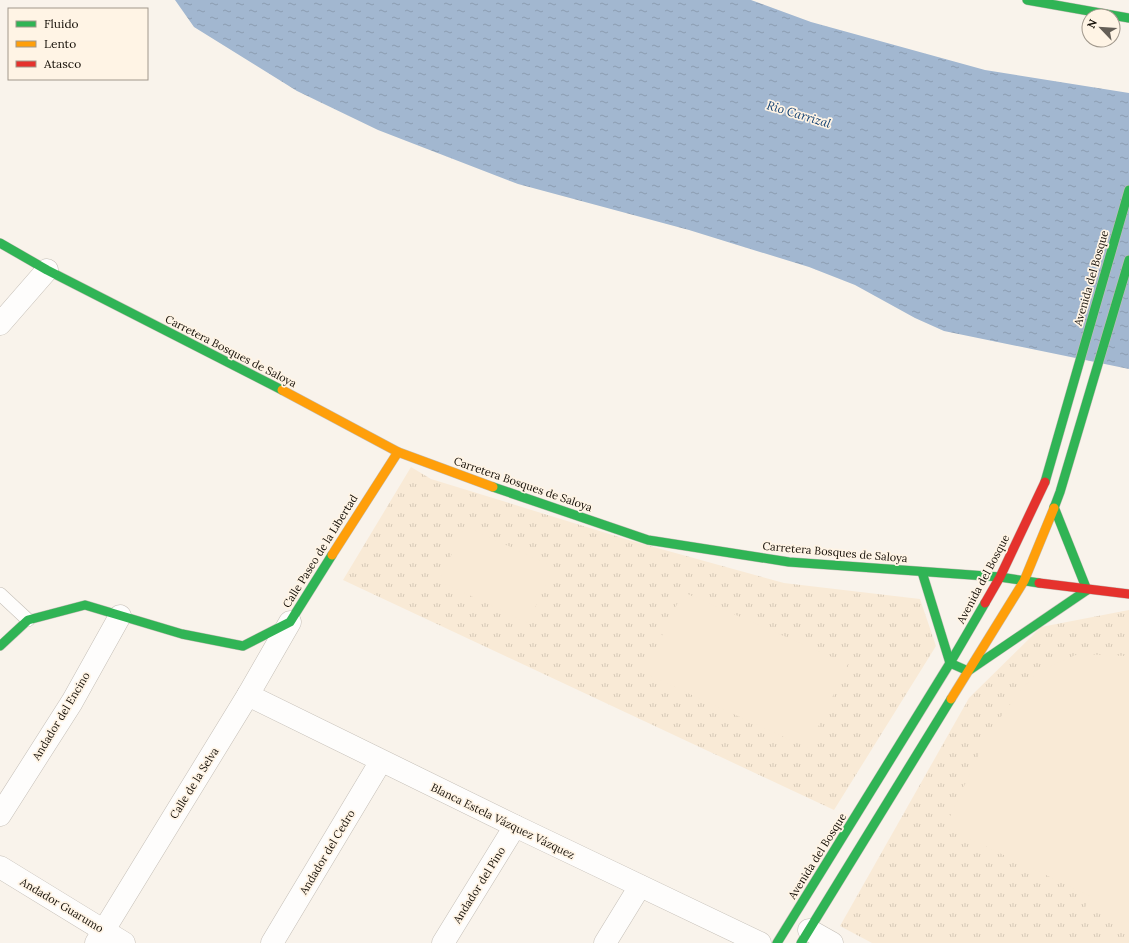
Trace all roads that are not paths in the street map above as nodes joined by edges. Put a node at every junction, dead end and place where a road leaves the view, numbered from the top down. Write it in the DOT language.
graph roads {
  1 [pos="1027,0"];
  2 [pos="1129,18"];
  3 [pos="1129,190"];
  4 [pos="0,243"];
  5 [pos="1129,260"];
  6 [pos="47,270"];
  7 [pos="0,324"];
  8 [pos="398,452"];
  9 [pos="1054,507"];
  10 [pos="922,572"];
  11 [pos="1000,577"];
  12 [pos="1024,581"];
  13 [pos="1087,590"];
  14 [pos="0,594"];
  15 [pos="1129,594"];
  16 [pos="120,616"];
  17 [pos="28,620"];
  18 [pos="290,622"];
  19 [pos="0,646"];
  20 [pos="950,663"];
  21 [pos="968,671"];
  22 [pos="248,695"];
  23 [pos="381,761"];
  24 [pos="0,815"];
  25 [pos="515,826"];
  26 [pos="0,867"];
  27 [pos="640,886"];
  28 [pos="805,936"];
  29 [pos="100,937"];
  30 [pos="124,943"];
  31 [pos="272,943"];
  32 [pos="443,943"];
  33 [pos="605,943"];
  34 [pos="760,943"];
  35 [pos="777,943"];
  36 [pos="832,943"];
  1 -- 2 [label="street"];
  3 -- 11 [label="street, Avenida del Bosque"];
  4 -- 6 [label="street, Carretera Bosques de Saloya"];
  5 -- 9 [label="street"];
  6 -- 7 [label="street"];
  6 -- 8 [label="street, Carretera Bosques de Saloya"];
  8 -- 10 [label="street, Carretera Bosques de Saloya"];
  8 -- 18 [label="street, Calle Paseo de la Libertad"];
  9 -- 12 [label="street"];
  9 -- 13 [label="street"];
  10 -- 11 [label="street, Carretera Bosques de Saloya"];
  10 -- 20 [label="street"];
  11 -- 12 [label="street, Carretera Bosques de Saloya"];
  11 -- 20 [label="street, Avenida del Bosque"];
  12 -- 13 [label="street, Carretera Bosques de Saloya"];
  12 -- 21 [label="street"];
  13 -- 15 [label="street, Carretera Bosques de Saloya"];
  13 -- 21 [label="street"];
  14 -- 17 [label="lane"];
  16 -- 17 [label="street, Calle Paseo de la Libertad"];
  16 -- 18 [label="street, Calle Paseo de la Libertad"];
  16 -- 24 [label="street, Andador del Encino"];
  17 -- 19 [label="street, Calle Paseo de la Libertad"];
  18 -- 22 [label="street, Calle de la Selva"];
  20 -- 21 [label="street"];
  20 -- 35 [label="street, Avenida del Bosque"];
  21 -- 28 [label="street"];
  22 -- 23 [label="street, Blanca Estela Vázquez Vázquez"];
  22 -- 29 [label="street, Calle de la Selva"];
  23 -- 25 [label="street, Blanca Estela Vázquez Vázquez"];
  23 -- 31 [label="street, Andador del Cedro"];
  25 -- 27 [label="street, Blanca Estela Vázquez Vázquez"];
  25 -- 32 [label="street, Andador del Pino"];
  26 -- 29 [label="street, Andador Guarumo"];
  27 -- 33 [label="street"];
  27 -- 34 [label="street, Blanca Estela Vázquez Vázquez"];
  28 -- 36 [label="street"];
  29 -- 30 [label="street, Andador Guarumo"];
}
